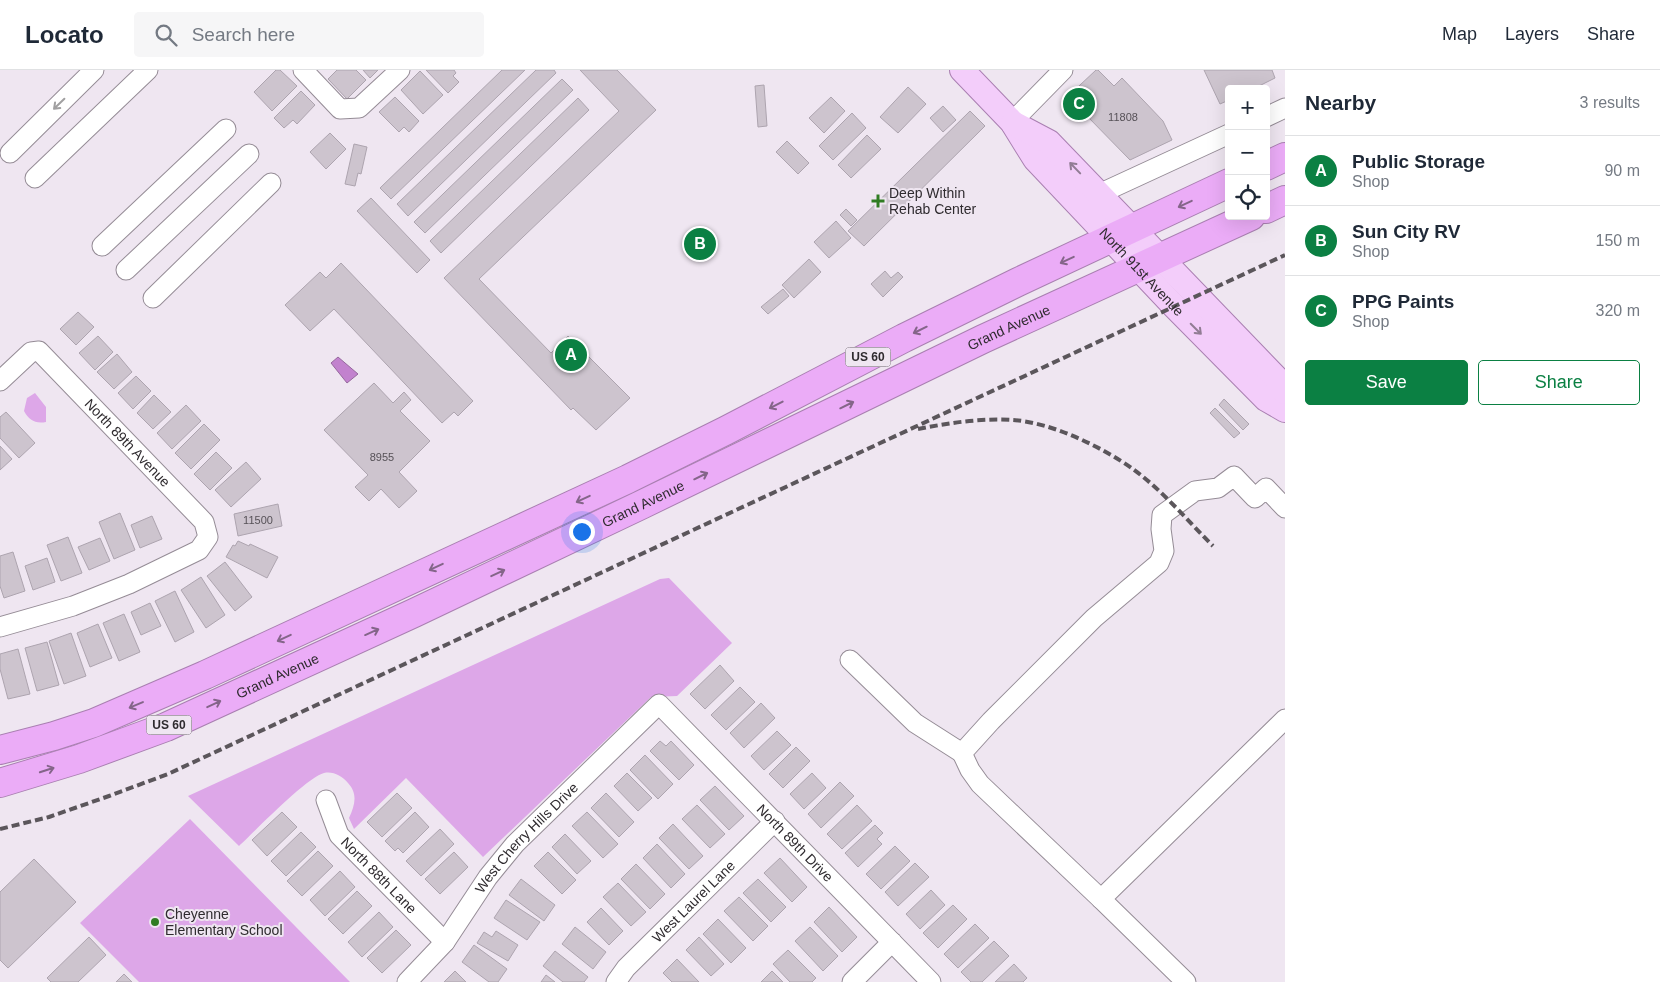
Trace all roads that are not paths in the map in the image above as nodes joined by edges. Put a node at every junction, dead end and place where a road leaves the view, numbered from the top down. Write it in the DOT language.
graph roads {
  1 [pos="94,70"];
  2 [pos="148,70"];
  3 [pos="303,70"];
  4 [pos="400,70"];
  5 [pos="962,70"];
  6 [pos="1062,70"];
  7 [pos="1285,108"];
  8 [pos="1270,115"];
  9 [pos="1012,122"];
  10 [pos="226,129"];
  11 [pos="1225,136"];
  12 [pos="10,153"];
  13 [pos="249,154"];
  14 [pos="1285,157"];
  15 [pos="1270,164"];
  16 [pos="35,178"];
  17 [pos="271,183"];
  18 [pos="1225,185"];
  19 [pos="1100,194"];
  20 [pos="1285,200"];
  21 [pos="1270,207"];
  22 [pos="1241,220"];
  23 [pos="1122,234"];
  24 [pos="102,246"];
  25 [pos="1150,263"];
  26 [pos="126,270"];
  27 [pos="153,298"];
  28 [pos="0,381"];
  29 [pos="1285,392"];
  30 [pos="1285,410"];
  31 [pos="628,479"];
  32 [pos="641,505"];
  33 [pos="1285,508"];
  34 [pos="400,584"];
  35 [pos="414,613"];
  36 [pos="0,627"];
  37 [pos="850,660"];
  38 [pos="659,704"];
  39 [pos="1285,719"];
  40 [pos="0,750"];
  41 [pos="962,753"];
  42 [pos="0,783"];
  43 [pos="326,800"];
  44 [pos="775,821"];
  45 [pos="1101,899"];
  46 [pos="445,942"];
  47 [pos="892,942"];
  48 [pos="407,982"];
  49 [pos="616,982"];
  50 [pos="852,982"];
  51 [pos="931,982"];
  52 [pos="1186,982"];
  1 -- 12 [label="street, one-way"];
  2 -- 16 [label="street"];
  3 -- 4 [label="street"];
  5 -- 9 [label="main road, North 91st Avenue"];
  6 -- 9 [label="street"];
  7 -- 8 [label="street"];
  19 -- 9 [label="main road, North 91st Avenue, one-way"];
  9 -- 23 [label="main road, North 91st Avenue"];
  10 -- 24 [label="street"];
  11 -- 19 [label="street"];
  13 -- 26 [label="street"];
  14 -- 15 [label="highway"];
  17 -- 27 [label="street"];
  18 -- 23 [label="highway, US 60, one-way"];
  19 -- 23 [label="main road, North 91st Avenue"];
  20 -- 21 [label="highway"];
  22 -- 25 [label="highway, Grand Avenue / US 60"];
  23 -- 25 [label="main road, North 91st Avenue"];
  23 -- 31 [label="highway, US 60, one-way"];
  25 -- 29 [label="main road, North 91st Avenue"];
  25 -- 30 [label="main road, North 91st Avenue, one-way"];
  32 -- 25 [label="highway, Grand Avenue / US 60, one-way"];
  28 -- 36 [label="street, North 89th Avenue"];
  31 -- 32 [label="highway"];
  31 -- 34 [label="highway, US 60, one-way"];
  35 -- 32 [label="highway, Grand Avenue / US 60, one-way"];
  33 -- 41 [label="street"];
  34 -- 35 [label="highway"];
  34 -- 40 [label="highway, US 60, one-way"];
  42 -- 35 [label="highway, Grand Avenue / US 60, one-way"];
  37 -- 41 [label="street"];
  38 -- 44 [label="street, North 89th Drive"];
  38 -- 46 [label="street, West Cherry Hills Drive"];
  39 -- 45 [label="street"];
  41 -- 45 [label="street"];
  43 -- 46 [label="street, North 88th Lane"];
  44 -- 47 [label="street, North 89th Drive"];
  44 -- 49 [label="street, West Laurel Lane"];
  45 -- 52 [label="street"];
  46 -- 48 [label="street, West Cherry Hills Drive"];
  47 -- 50 [label="street"];
  47 -- 51 [label="street, North 89th Drive"];
}
